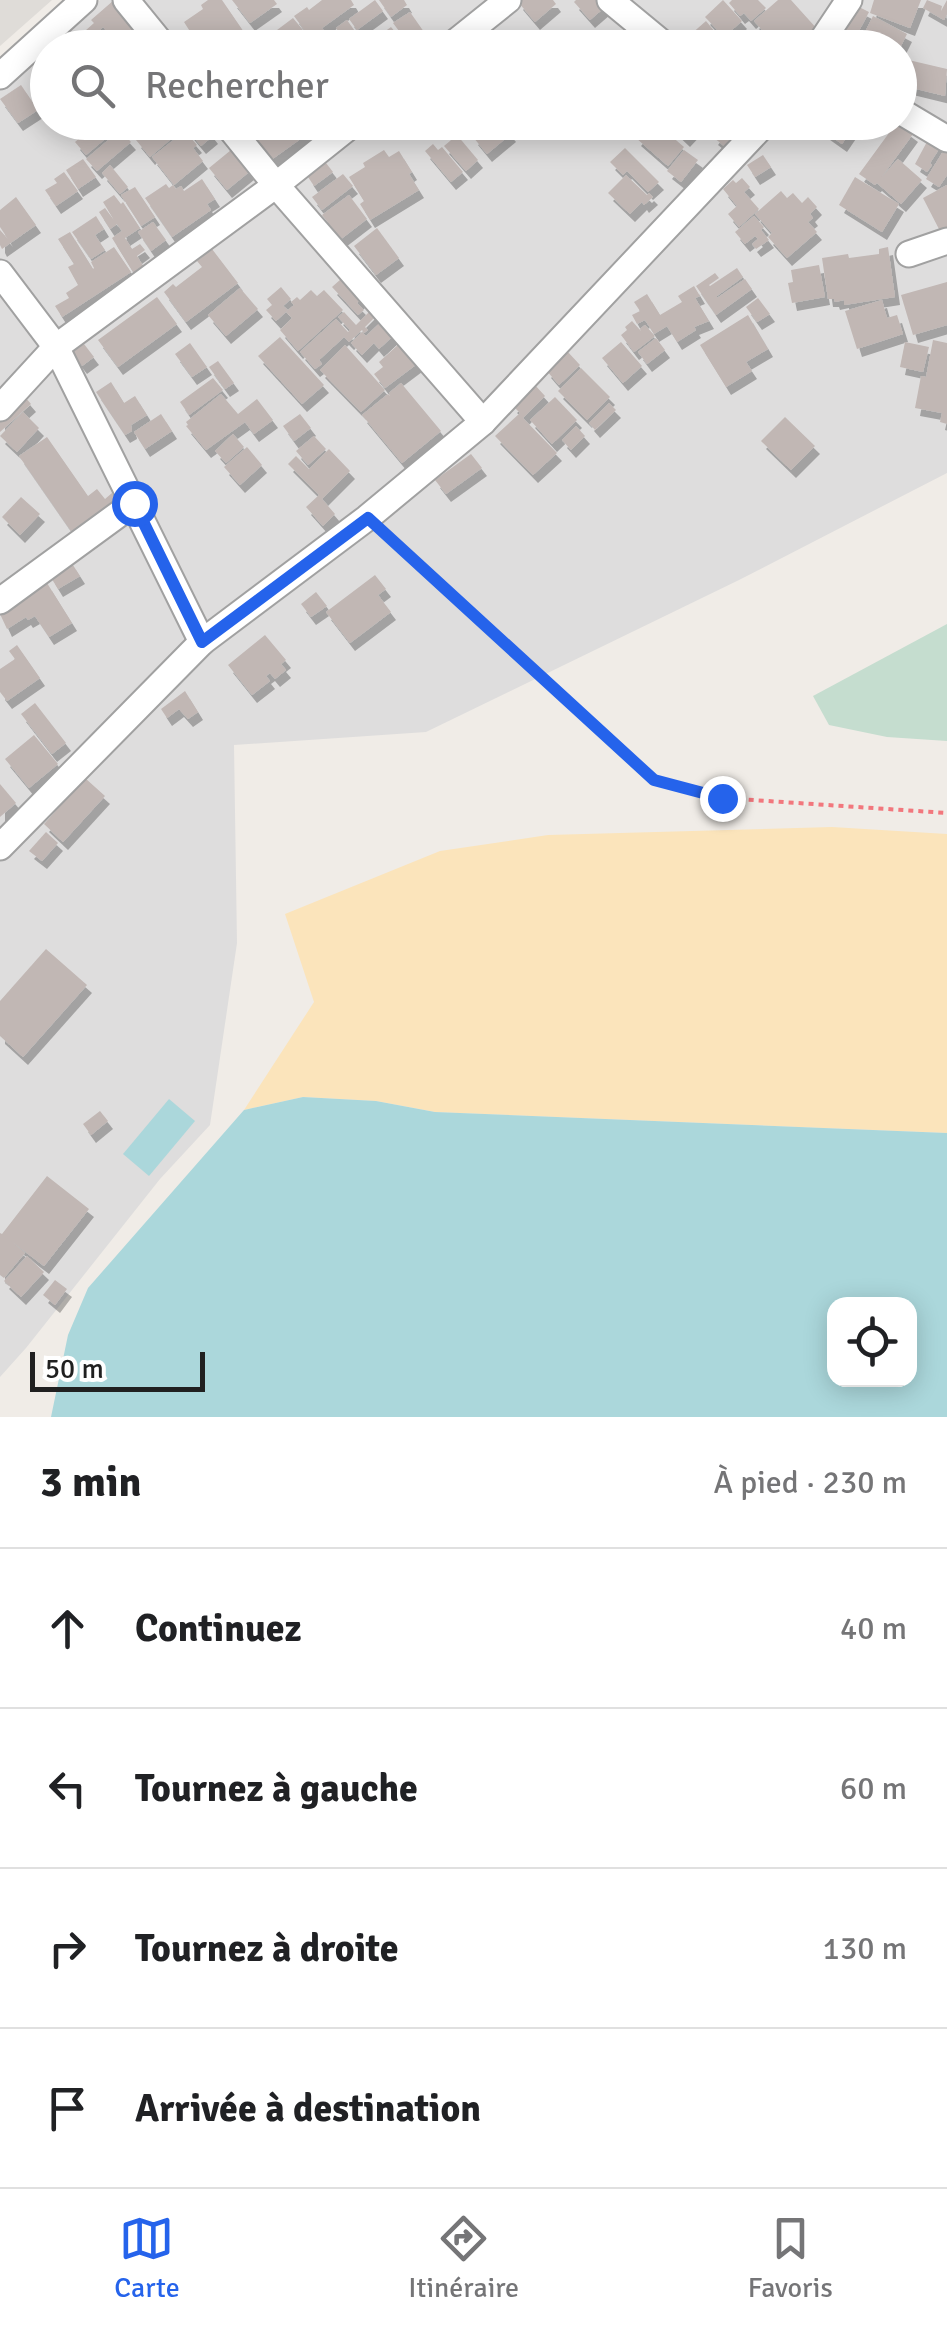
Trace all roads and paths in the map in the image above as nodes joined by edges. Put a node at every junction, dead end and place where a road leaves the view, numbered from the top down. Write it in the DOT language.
graph roads {
  1 [pos="84,0"];
  2 [pos="126,0"];
  3 [pos="508,0"];
  4 [pos="610,0"];
  5 [pos="849,0"];
  6 [pos="51,30"];
  7 [pos="150,30"];
  8 [pos="470,30"];
  9 [pos="646,30"];
  10 [pos="829,30"];
  11 [pos="30,49"];
  12 [pos="0,76"];
  13 [pos="917,121"];
  14 [pos="947,139"];
  15 [pos="239,140"];
  16 [pos="332,140"];
  17 [pos="748,140"];
  18 [pos="276,186"];
  19 [pos="947,241"];
  20 [pos="909,254"];
  21 [pos="0,272"];
  22 [pos="56,347"];
  23 [pos="0,408"];
  24 [pos="483,422"];
  25 [pos="134,503"];
  26 [pos="368,518"];
  27 [pos="0,601"];
  28 [pos="202,642"];
  29 [pos="947,813"];
  30 [pos="0,847"];
  1 -- 6 [label="street"];
  2 -- 7 [label="street"];
  3 -- 8 [label="street"];
  4 -- 9 [label="street"];
  5 -- 10 [label="street"];
  11 -- 12 [label="street"];
  13 -- 14 [label="street"];
  15 -- 18 [label="street"];
  16 -- 18 [label="street"];
  17 -- 24 [label="street"];
  18 -- 22 [label="street"];
  18 -- 24 [label="street"];
  19 -- 20 [label="street"];
  21 -- 22 [label="street"];
  22 -- 23 [label="street"];
  22 -- 25 [label="street"];
  24 -- 26 [label="street"];
  25 -- 27 [label="street"];
  25 -- 28 [label="street"];
  26 -- 28 [label="street"];
  26 -- 29 [label="path"];
  28 -- 30 [label="street"];
}
